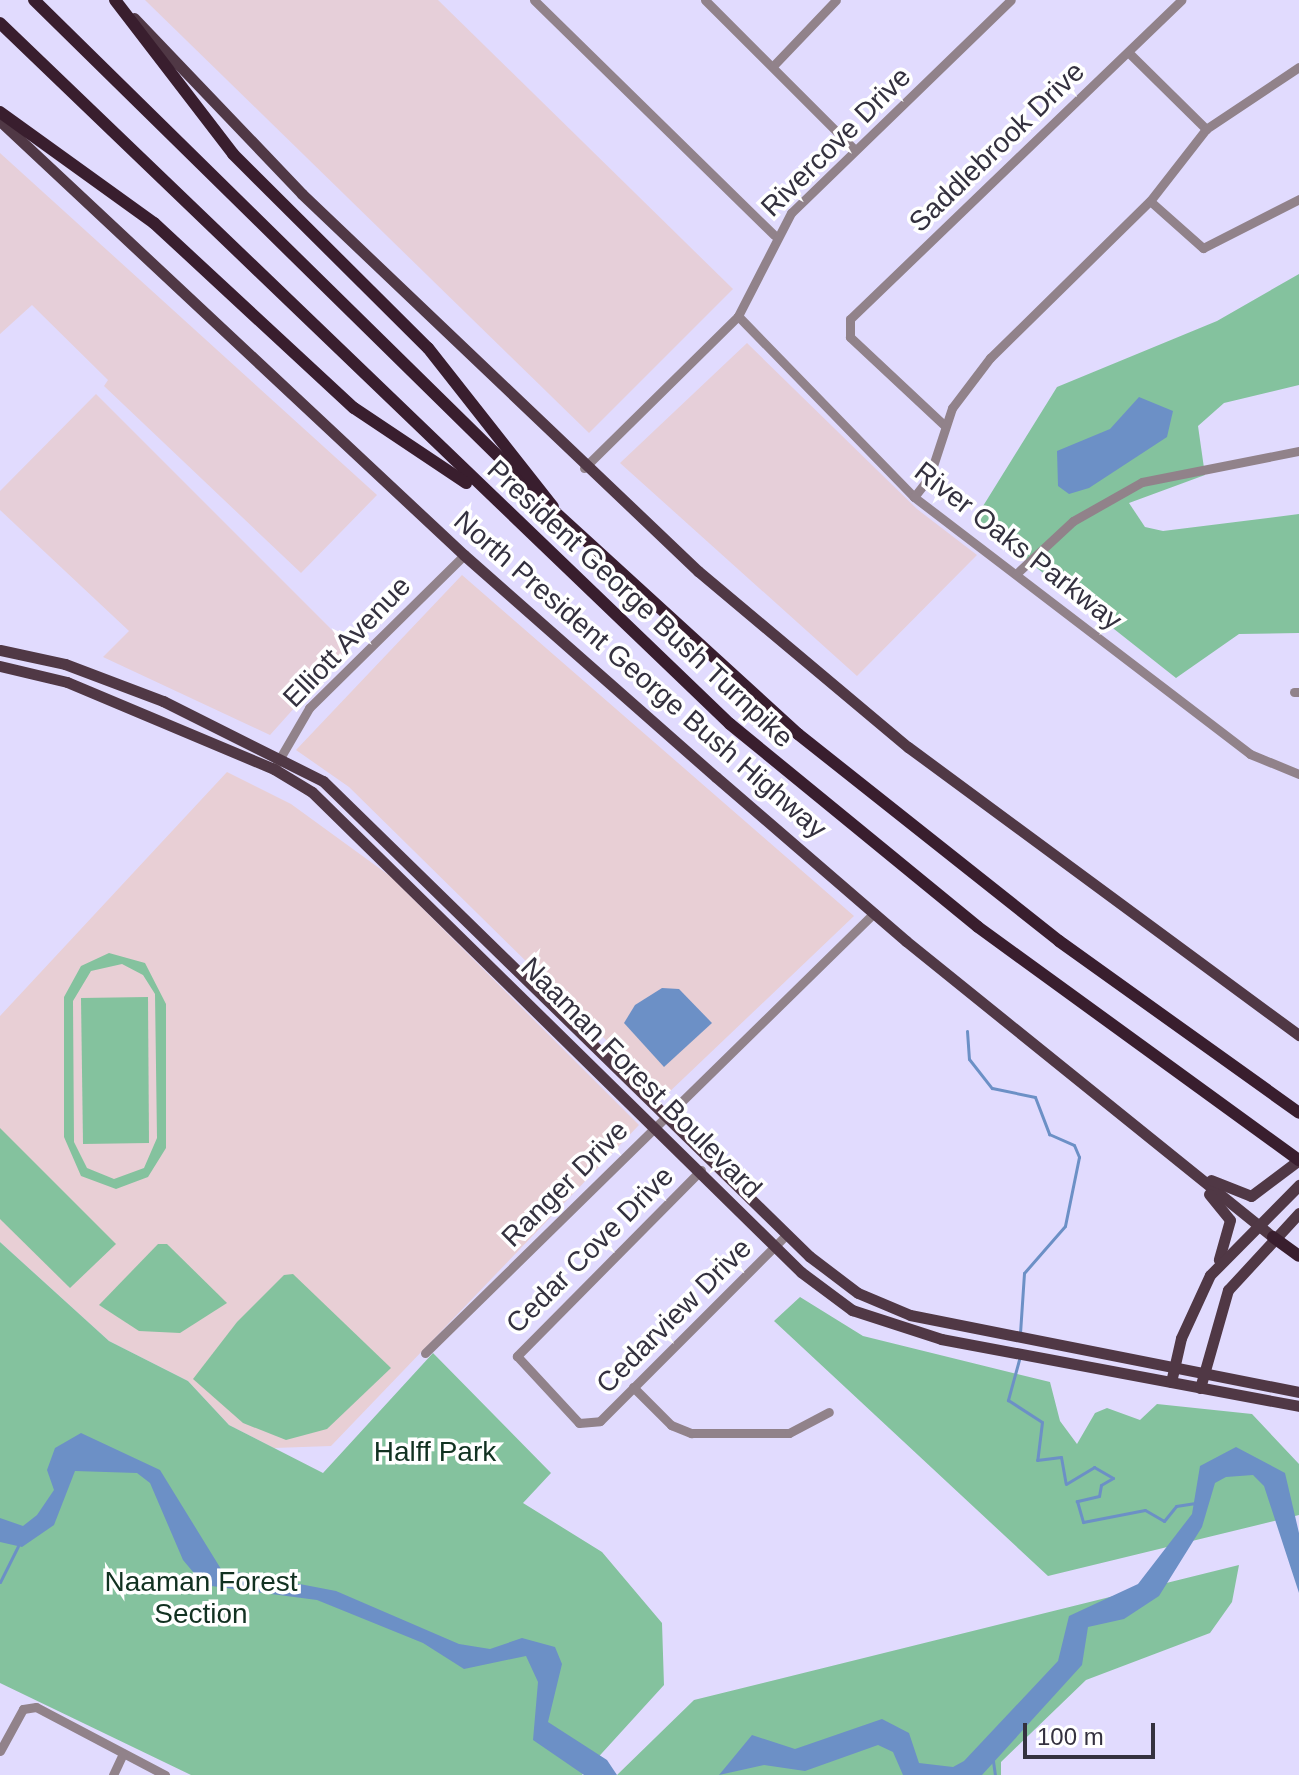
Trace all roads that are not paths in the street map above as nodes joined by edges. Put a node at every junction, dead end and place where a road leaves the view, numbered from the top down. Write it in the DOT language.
graph roads {
  1 [pos="34,0"];
  2 [pos="116,0"];
  3 [pos="534,0"];
  4 [pos="705,0"];
  5 [pos="836,0"];
  6 [pos="1011,0"];
  7 [pos="1182,0"];
  8 [pos="0,23"];
  9 [pos="1128,52"];
  10 [pos="773,66"];
  11 [pos="1299,67"];
  12 [pos="0,112"];
  13 [pos="0,121"];
  14 [pos="1206,129"];
  15 [pos="855,150"];
  16 [pos="1299,199"];
  17 [pos="1150,201"];
  18 [pos="774,235"];
  19 [pos="738,316"];
  20 [pos="944,425"];
  21 [pos="1299,451"];
  22 [pos="584,468"];
  23 [pos="486,496"];
  24 [pos="914,497"];
  25 [pos="556,513"];
  26 [pos="464,555"];
  27 [pos="1016,574"];
  28 [pos="0,650"];
  29 [pos="0,666"];
  30 [pos="163,701"];
  31 [pos="133,709"];
  32 [pos="280,755"];
  33 [pos="274,769"];
  34 [pos="1299,774"];
  35 [pos="393,845"];
  36 [pos="381,854"];
  37 [pos="874,913"];
  38 [pos="1299,1035"];
  39 [pos="1295,1110"];
  40 [pos="666,1114"];
  41 [pos="656,1125"];
  42 [pos="1163,1151"];
  43 [pos="1299,1160"];
  44 [pos="701,1170"];
  45 [pos="1299,1185"];
  46 [pos="1299,1213"];
  47 [pos="1258,1222"];
  48 [pos="787,1234"];
  49 [pos="1273,1237"];
  50 [pos="775,1245"];
  51 [pos="1299,1256"];
  52 [pos="1215,1268"];
  53 [pos="910,1315"];
  54 [pos="906,1331"];
  55 [pos="425,1353"];
  56 [pos="1175,1365"];
  57 [pos="1203,1370"];
  58 [pos="1171,1382"];
  59 [pos="633,1387"];
  60 [pos="1200,1388"];
  61 [pos="1299,1392"];
  62 [pos="1299,1406"];
  63 [pos="829,1412"];
  64 [pos="590,1426"];
  65 [pos="0,1751"];
  66 [pos="123,1754"];
  67 [pos="113,1775"];
  68 [pos="165,1775"];
  1 -- 25 [label="highway, President George Bush Turnpike"];
  2 -- 22 [label="main road"];
  2 -- 25 [label="highway"];
  3 -- 18 [label="street"];
  4 -- 10 [label="street"];
  5 -- 10 [label="street"];
  6 -- 15 [label="street, Rivercove Drive"];
  7 -- 9 [label="street, Saddlebrook Drive"];
  8 -- 23 [label="highway, President George Bush Turnpike"];
  9 -- 14 [label="street"];
  9 -- 20 [label="street, Saddlebrook Drive"];
  10 -- 15 [label="street"];
  11 -- 14 [label="street"];
  12 -- 23 [label="highway"];
  13 -- 26 [label="main road, North President George Bush Highway"];
  14 -- 17 [label="street"];
  15 -- 18 [label="street, Rivercove Drive"];
  16 -- 17 [label="street"];
  17 -- 20 [label="street"];
  18 -- 19 [label="street, Rivercove Drive"];
  19 -- 22 [label="street, Rivercove Drive"];
  19 -- 24 [label="street, River Oaks Parkway"];
  20 -- 24 [label="street"];
  21 -- 27 [label="street"];
  22 -- 38 [label="main road"];
  23 -- 43 [label="highway, President George Bush Turnpike"];
  24 -- 27 [label="street, River Oaks Parkway"];
  25 -- 39 [label="highway, President George Bush Turnpike"];
  26 -- 32 [label="street, Elliott Avenue"];
  26 -- 37 [label="main road, North President George Bush Highway"];
  27 -- 34 [label="street, River Oaks Parkway"];
  28 -- 30 [label="main road, Naaman Forest Boulevard"];
  29 -- 31 [label="main road, Naaman Forest Boulevard"];
  30 -- 31 [label="main road"];
  30 -- 32 [label="main road, Naaman Forest Boulevard"];
  31 -- 33 [label="main road, Naaman Forest Boulevard"];
  32 -- 33 [label="street, Elliott Avenue"];
  32 -- 35 [label="main road, Naaman Forest Boulevard"];
  33 -- 36 [label="main road, Naaman Forest Boulevard"];
  35 -- 36 [label="main road"];
  35 -- 40 [label="main road, Naaman Forest Boulevard"];
  36 -- 41 [label="main road, Naaman Forest Boulevard"];
  37 -- 40 [label="street, Ranger Drive"];
  37 -- 42 [label="main road, North President George Bush Highway"];
  40 -- 41 [label="street, Ranger Drive"];
  40 -- 48 [label="main road, Naaman Forest Boulevard"];
  41 -- 44 [label="main road, Naaman Forest Boulevard"];
  41 -- 55 [label="street, Ranger Drive"];
  42 -- 43 [label="main road"];
  42 -- 47 [label="main road, North President George Bush Highway"];
  42 -- 52 [label="main road"];
  44 -- 50 [label="main road, Naaman Forest Boulevard"];
  44 -- 64 [label="street, Cedar Cove Drive"];
  45 -- 47 [label="main road"];
  46 -- 49 [label="main road"];
  47 -- 49 [label="main road, North President George Bush Highway"];
  47 -- 52 [label="main road"];
  48 -- 50 [label="street, Cedarview Drive"];
  48 -- 53 [label="main road, Naaman Forest Boulevard"];
  49 -- 51 [label="highway"];
  49 -- 57 [label="main road"];
  50 -- 54 [label="main road, Naaman Forest Boulevard"];
  50 -- 59 [label="street, Cedarview Drive"];
  52 -- 56 [label="main road"];
  53 -- 54 [label="main road"];
  53 -- 56 [label="main road, Naaman Forest Boulevard"];
  54 -- 58 [label="main road, Naaman Forest Boulevard"];
  56 -- 57 [label="main road, Naaman Forest Boulevard"];
  56 -- 58 [label="main road"];
  57 -- 60 [label="main road"];
  57 -- 61 [label="main road, Naaman Forest Boulevard"];
  58 -- 60 [label="main road, Naaman Forest Boulevard"];
  59 -- 63 [label="street"];
  59 -- 64 [label="street, Cedarview Drive"];
  60 -- 62 [label="main road, Naaman Forest Boulevard"];
  65 -- 66 [label="street"];
  66 -- 67 [label="street"];
  66 -- 68 [label="street"];
}
